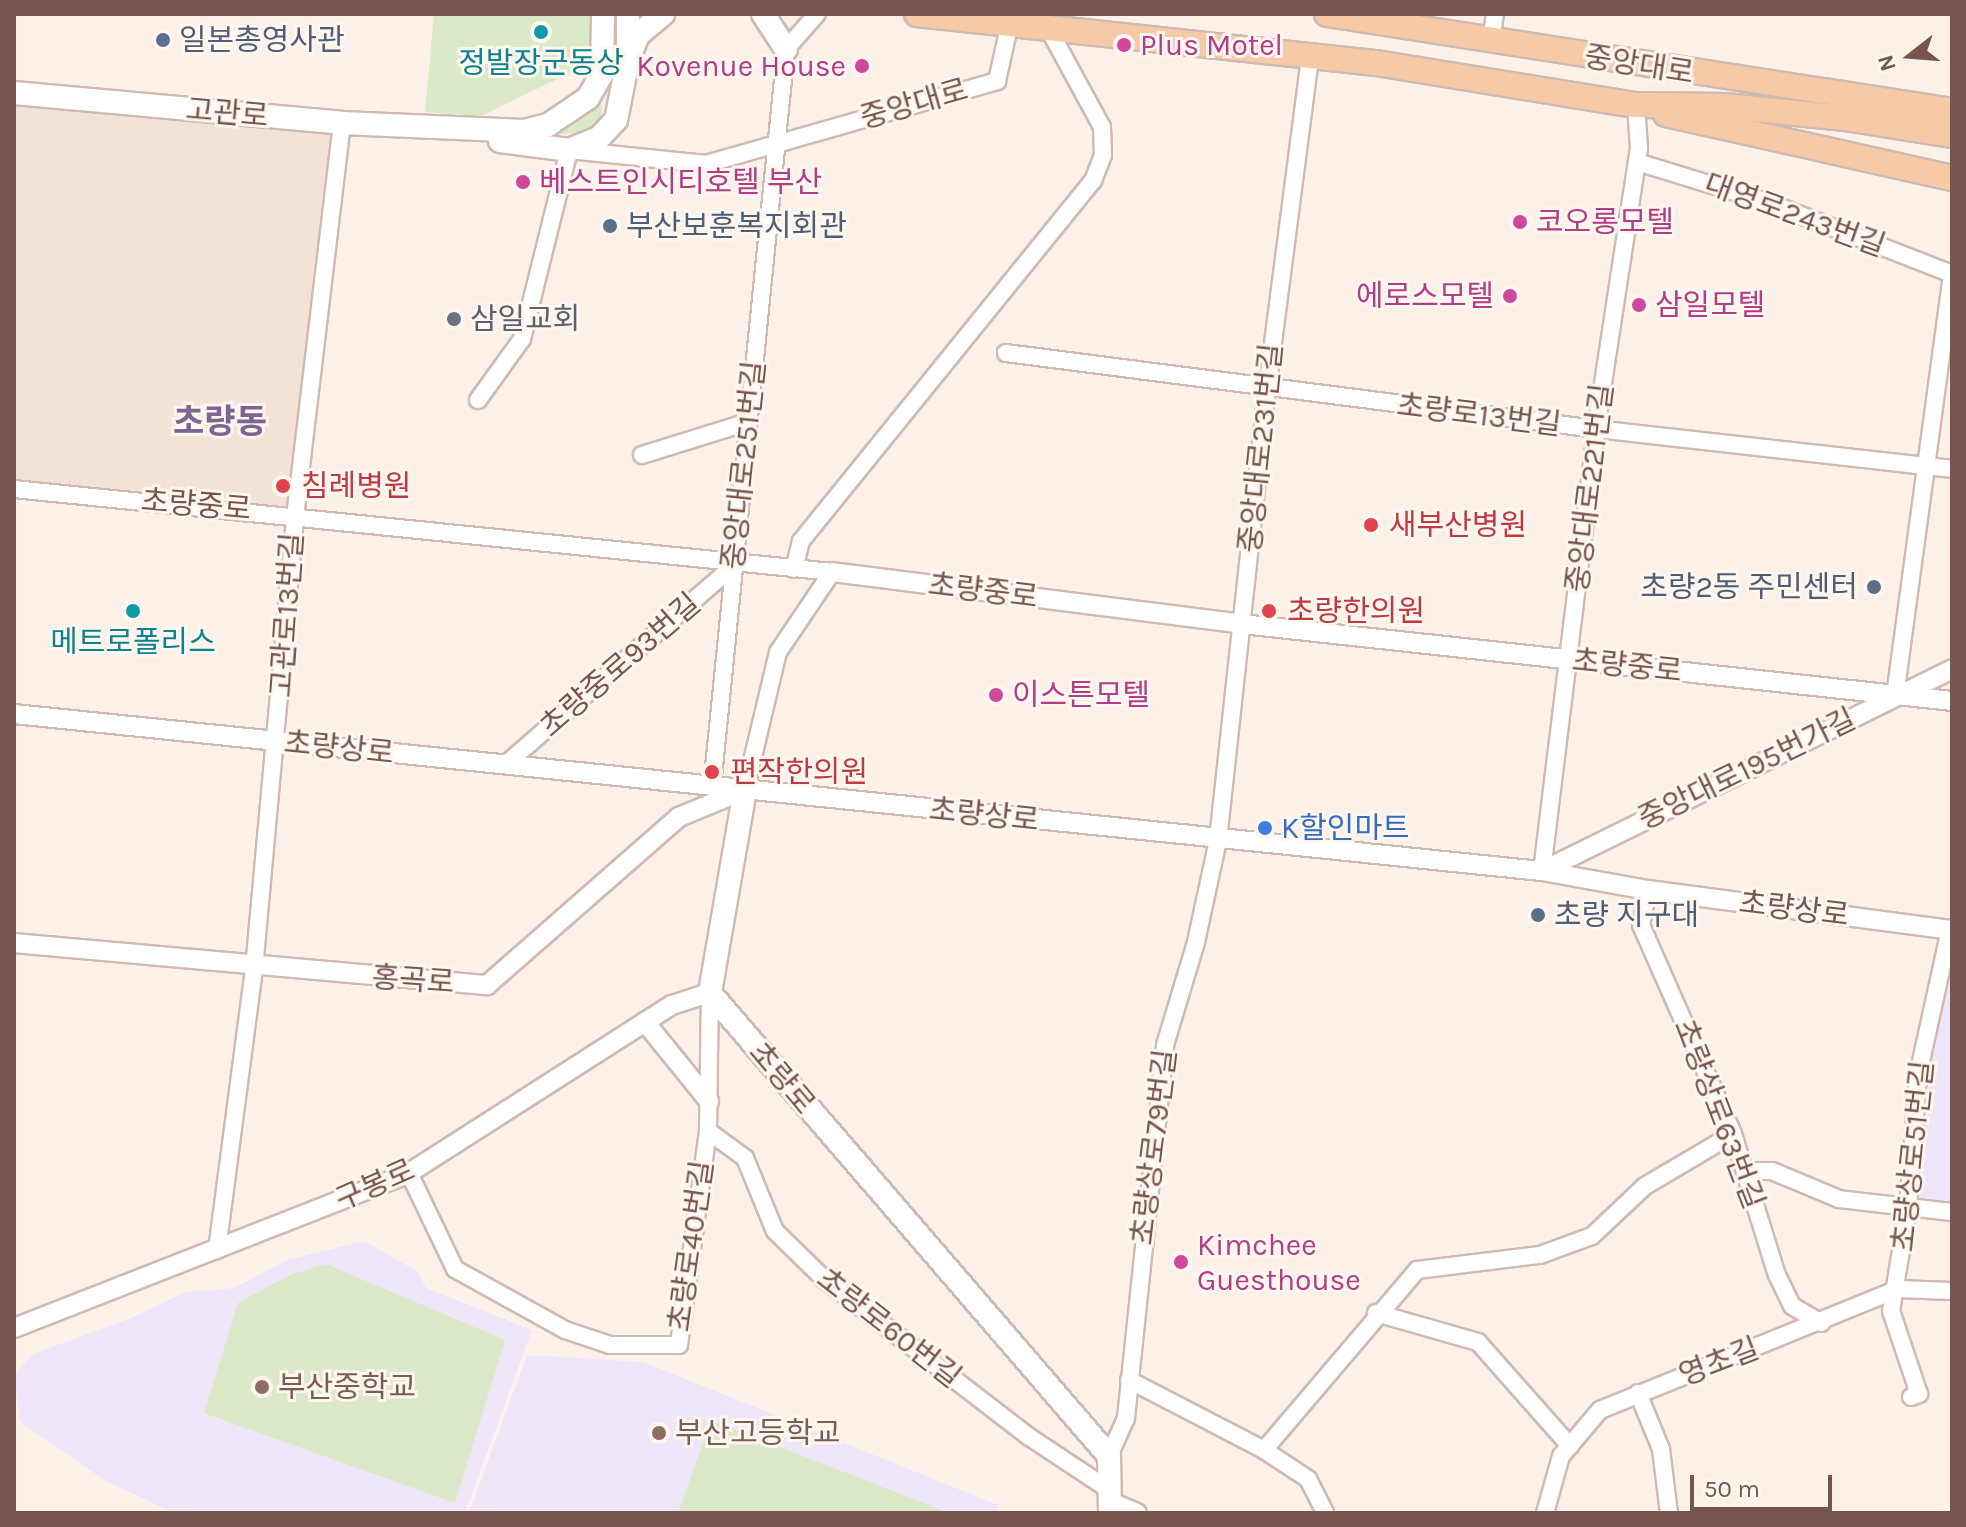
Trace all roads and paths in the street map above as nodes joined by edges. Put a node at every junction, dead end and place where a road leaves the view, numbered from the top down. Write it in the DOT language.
graph roads {
  1 [pos="603,14"];
  2 [pos="628,14"];
  3 [pos="663,14"];
  4 [pos="763,14"];
  5 [pos="817,14"];
  6 [pos="917,14"];
  7 [pos="1327,14"];
  8 [pos="1495,14"];
  9 [pos="1010,23"];
  10 [pos="1048,28"];
  11 [pos="1491,42"];
  12 [pos="786,49"];
  13 [pos="1310,56"];
  14 [pos="628,60"];
  15 [pos="14,93"];
  16 [pos="1636,105"];
  17 [pos="1952,111"];
  18 [pos="342,123"];
  19 [pos="441,128"];
  20 [pos="1952,135"];
  21 [pos="775,143"];
  22 [pos="569,150"];
  23 [pos="1637,162"];
  24 [pos="1952,178"];
  25 [pos="1952,275"];
  26 [pos="1006,353"];
  27 [pos="1267,389"];
  28 [pos="478,400"];
  29 [pos="748,422"];
  30 [pos="1596,429"];
  31 [pos="642,455"];
  32 [pos="1926,466"];
  33 [pos="1952,469"];
  34 [pos="14,489"];
  35 [pos="295,517"];
  36 [pos="734,565"];
  37 [pos="794,569"];
  38 [pos="832,572"];
  39 [pos="1242,624"];
  40 [pos="1571,660"];
  41 [pos="1952,669"];
  42 [pos="1895,696"];
  43 [pos="1952,701"];
  44 [pos="14,714"];
  45 [pos="278,741"];
  46 [pos="505,765"];
  47 [pos="712,787"];
  48 [pos="745,790"];
  49 [pos="1218,840"];
  50 [pos="1542,871"];
  51 [pos="1648,890"];
  52 [pos="1951,930"];
  53 [pos="14,943"];
  54 [pos="254,969"];
  55 [pos="710,993"];
  56 [pos="645,1022"];
  57 [pos="709,1101"];
  58 [pos="708,1131"];
  59 [pos="1733,1134"];
  60 [pos="1747,1171"];
  61 [pos="409,1173"];
  62 [pos="1908,1208"];
  63 [pos="1952,1212"];
  64 [pos="217,1250"];
  65 [pos="1898,1289"];
  66 [pos="1952,1291"];
  67 [pos="1376,1313"];
  68 [pos="1821,1323"];
  69 [pos="14,1328"];
  70 [pos="1129,1380"];
  71 [pos="1638,1393"];
  72 [pos="1911,1397"];
  73 [pos="1570,1446"];
  74 [pos="1264,1450"];
  75 [pos="1109,1456"];
  76 [pos="1111,1502"];
  77 [pos="1137,1513"];
  78 [pos="1325,1513"];
  79 [pos="1545,1513"];
  80 [pos="1669,1513"];
  1 -- 19 [label="main road, 고관로"];
  2 -- 14 [label="main road"];
  3 -- 14 [label="main road"];
  4 -- 12 [label="main road"];
  5 -- 12 [label="street"];
  6 -- 9 [label="main road, 중앙대로"];
  7 -- 11 [label="main road, 중앙대로"];
  8 -- 11 [label="street"];
  9 -- 10 [label="main road, 중앙대로"];
  9 -- 21 [label="street, 중앙대로"];
  10 -- 13 [label="main road, 중앙대로"];
  10 -- 37 [label="street"];
  11 -- 17 [label="main road, 중앙대로"];
  12 -- 21 [label="street, 중앙대로251번길"];
  13 -- 16 [label="main road, 중앙대로"];
  13 -- 27 [label="street, 중앙대로231번길"];
  14 -- 22 [label="main road"];
  15 -- 18 [label="main road, 고관로"];
  16 -- 20 [label="main road, 중앙대로"];
  16 -- 23 [label="street, 중앙대로221번길"];
  16 -- 24 [label="main road, 중앙대로"];
  18 -- 19 [label="main road, 고관로"];
  18 -- 35 [label="street, 고관로13번길"];
  19 -- 22 [label="main road, 고관로"];
  21 -- 22 [label="street"];
  21 -- 29 [label="street, 중앙대로251번길"];
  22 -- 28 [label="street"];
  23 -- 25 [label="street, 대영로243번길"];
  23 -- 30 [label="street, 중앙대로221번길"];
  25 -- 32 [label="street"];
  26 -- 27 [label="street, 초량로13번길"];
  27 -- 30 [label="street, 초량로13번길"];
  27 -- 39 [label="street, 중앙대로231번길"];
  29 -- 31 [label="street"];
  29 -- 36 [label="street, 중앙대로251번길"];
  30 -- 32 [label="street, 초량로13번길"];
  30 -- 40 [label="street, 중앙대로221번길"];
  32 -- 33 [label="street, 초량로13번길"];
  32 -- 42 [label="street"];
  34 -- 35 [label="street, 초량중로"];
  35 -- 36 [label="street, 초량중로"];
  35 -- 45 [label="street, 고관로13번길"];
  36 -- 37 [label="street, 초량중로"];
  36 -- 46 [label="street, 초량중로93번길"];
  36 -- 47 [label="street, 중앙대로251번길"];
  37 -- 38 [label="street, 초량중로"];
  38 -- 39 [label="street, 초량중로"];
  38 -- 48 [label="street"];
  39 -- 40 [label="street, 초량중로"];
  39 -- 49 [label="street, 중앙대로231번길"];
  40 -- 42 [label="street, 초량중로"];
  40 -- 50 [label="street, 중앙대로221번길"];
  41 -- 42 [label="street, 중앙대로195번가길"];
  42 -- 43 [label="street, 초량중로"];
  42 -- 50 [label="street, 중앙대로195번가길"];
  44 -- 45 [label="street, 초량상로"];
  45 -- 46 [label="street, 초량상로"];
  45 -- 54 [label="street, 고관로13번길"];
  46 -- 47 [label="street, 초량상로"];
  47 -- 48 [label="street, 초량상로"];
  48 -- 49 [label="street, 초량상로"];
  48 -- 54 [label="street, 홍곡로"];
  48 -- 55 [label="main road"];
  49 -- 50 [label="street, 초량상로"];
  49 -- 70 [label="street, 초량상로79번길"];
  50 -- 51 [label="street, 초량상로"];
  51 -- 52 [label="street, 초량상로"];
  51 -- 59 [label="street, 초량상로63번길"];
  52 -- 62 [label="street, 초량상로51번길"];
  53 -- 54 [label="street, 홍곡로"];
  54 -- 64 [label="street, 고관로13번길"];
  55 -- 56 [label="street, 구봉로"];
  55 -- 57 [label="street, 초량로40번길"];
  55 -- 75 [label="main road, 초량로"];
  56 -- 57 [label="street"];
  56 -- 61 [label="street, 구봉로"];
  57 -- 58 [label="street, 초량로40번길"];
  58 -- 61 [label="street, 초량로40번길"];
  58 -- 76 [label="street, 초량로60번길"];
  59 -- 60 [label="street, 초량상로63번길"];
  59 -- 67 [label="street"];
  60 -- 62 [label="street"];
  60 -- 68 [label="street, 초량상로63번길"];
  61 -- 64 [label="street, 구봉로"];
  62 -- 63 [label="street"];
  62 -- 65 [label="street, 초량상로51번길"];
  64 -- 69 [label="street, 구봉로"];
  65 -- 66 [label="street, 영초길"];
  65 -- 68 [label="street, 영초길"];
  65 -- 72 [label="street, 초량상로51번길"];
  67 -- 73 [label="street"];
  67 -- 74 [label="street"];
  68 -- 71 [label="street, 영초길"];
  70 -- 74 [label="street"];
  70 -- 75 [label="street, 초량상로79번길"];
  71 -- 73 [label="street, 영초길"];
  71 -- 80 [label="street"];
  73 -- 79 [label="street, 영초길"];
  74 -- 78 [label="street"];
  75 -- 76 [label="main road"];
  76 -- 77 [label="street"];
}
